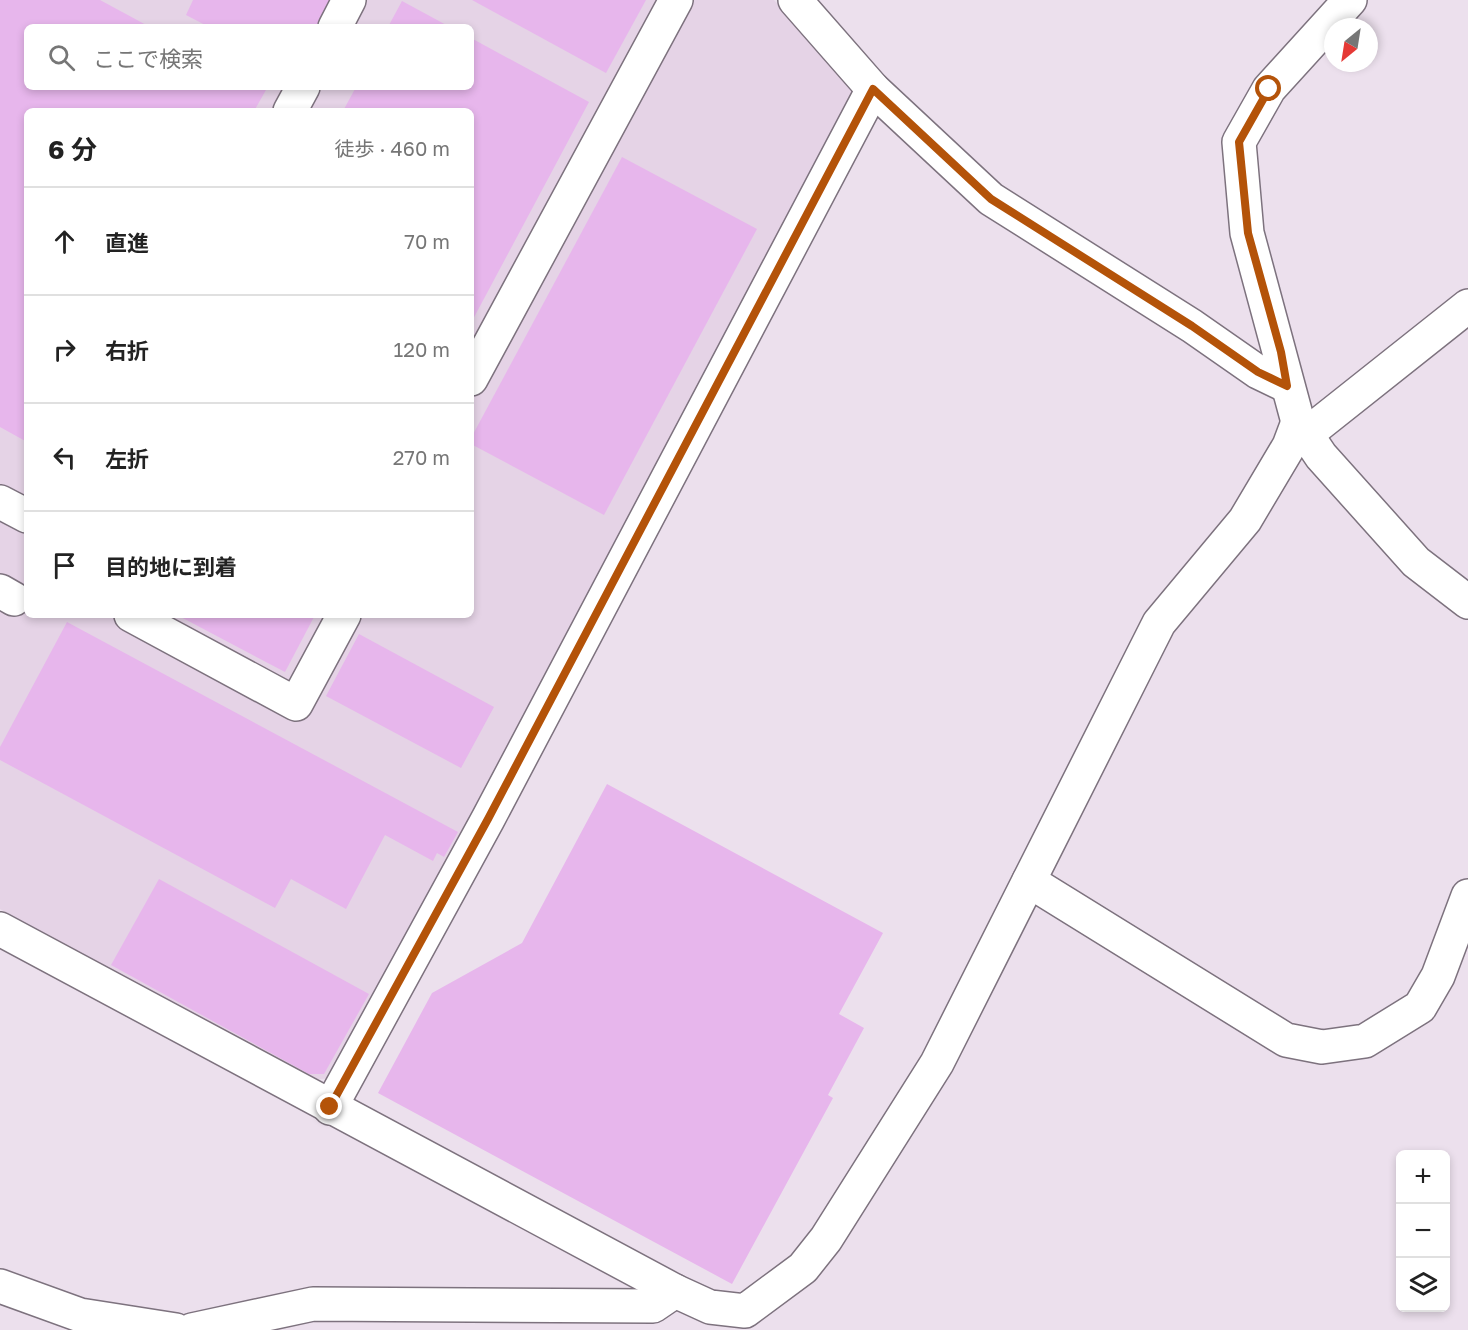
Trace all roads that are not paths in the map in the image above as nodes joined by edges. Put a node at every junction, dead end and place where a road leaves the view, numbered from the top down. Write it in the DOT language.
graph roads {
  1 [pos="349,0"];
  2 [pos="676,0"];
  3 [pos="795,0"];
  4 [pos="1350,0"];
  5 [pos="336,24"];
  6 [pos="873,89"];
  7 [pos="301,90"];
  8 [pos="292,108"];
  9 [pos="1468,306"];
  10 [pos="474,374"];
  11 [pos="1287,386"];
  12 [pos="1303,428"];
  13 [pos="0,502"];
  14 [pos="24,514"];
  15 [pos="1468,602"];
  16 [pos="137,618"];
  17 [pos="342,618"];
  18 [pos="1029,882"];
  19 [pos="1468,896"];
  20 [pos="0,929"];
  21 [pos="330,1107"];
  22 [pos="0,1286"];
  23 [pos="675,1291"];
  24 [pos="746,1320"];
  25 [pos="176,1330"];
  26 [pos="192,1330"];
  1 -- 5 [label="street"];
  2 -- 10 [label="street"];
  3 -- 6 [label="street"];
  4 -- 11 [label="street"];
  6 -- 11 [label="street"];
  6 -- 21 [label="street"];
  7 -- 8 [label="street"];
  9 -- 12 [label="street"];
  11 -- 12 [label="street"];
  12 -- 15 [label="street"];
  12 -- 18 [label="street"];
  13 -- 14 [label="street"];
  16 -- 17 [label="street"];
  18 -- 19 [label="street"];
  18 -- 24 [label="street"];
  20 -- 21 [label="street"];
  21 -- 23 [label="street"];
  22 -- 25 [label="street"];
  23 -- 24 [label="street"];
  23 -- 26 [label="street"];
}
